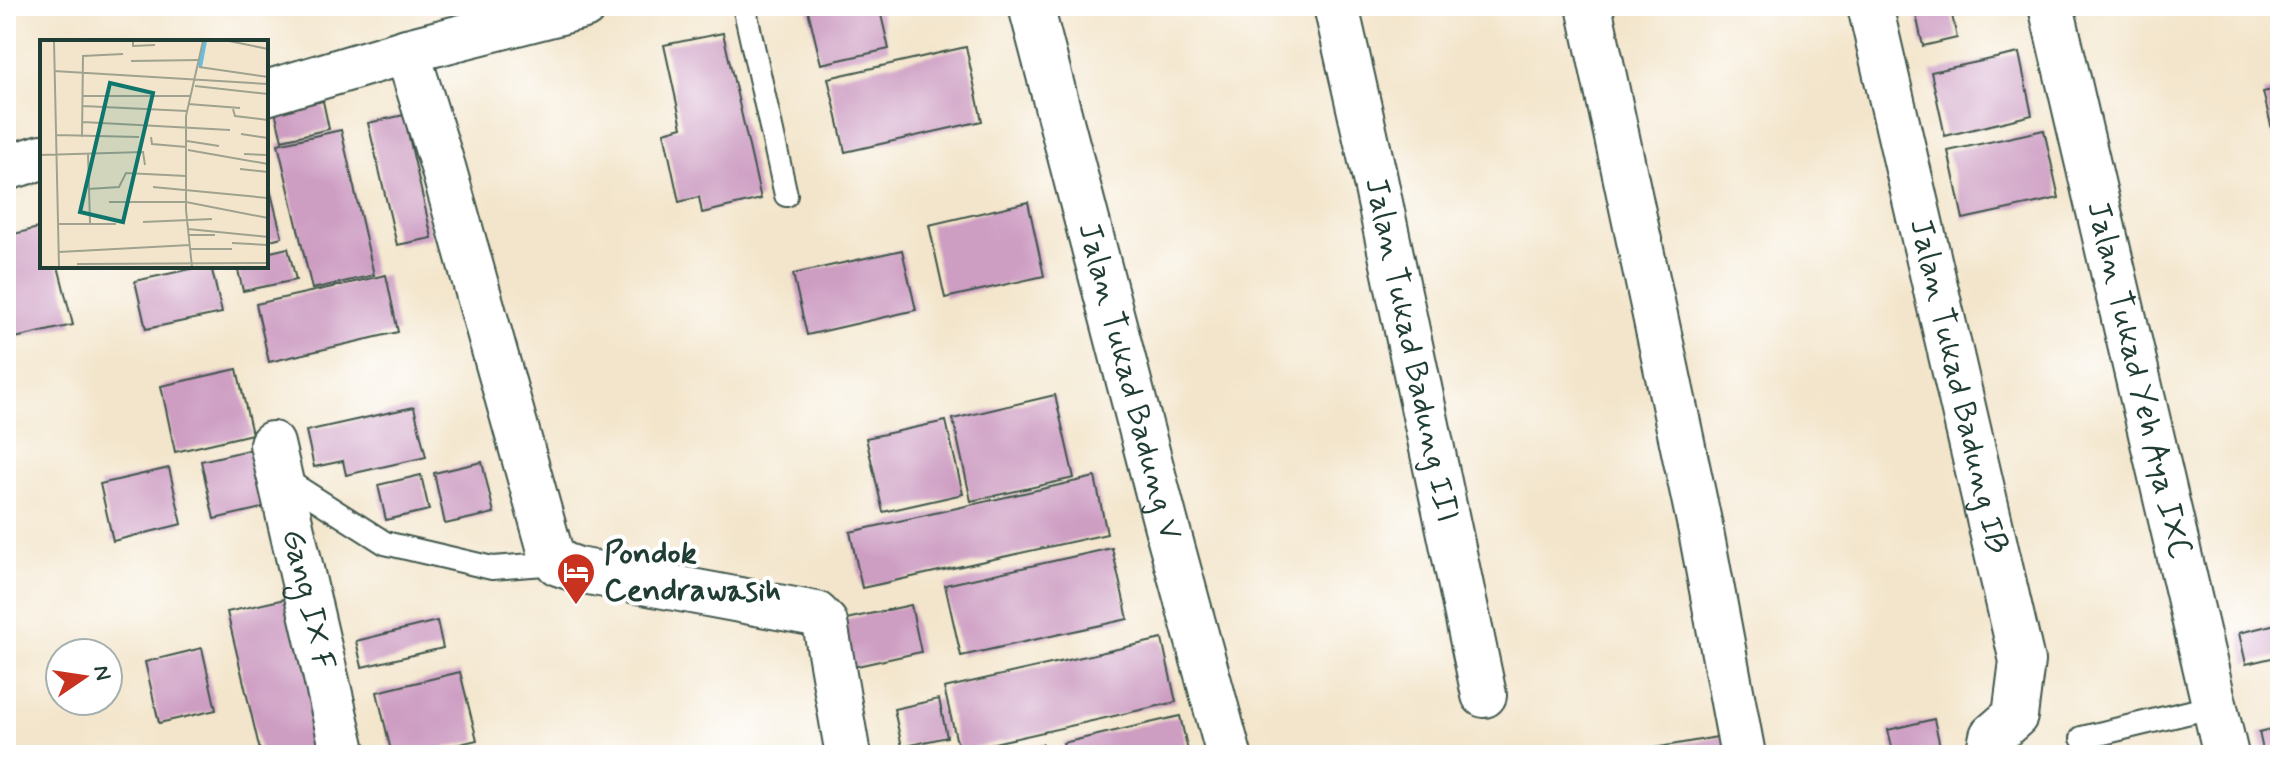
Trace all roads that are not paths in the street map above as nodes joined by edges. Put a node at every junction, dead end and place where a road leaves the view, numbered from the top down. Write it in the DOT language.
graph roads {
  1 [pos="584,6"];
  2 [pos="744,6"];
  3 [pos="1031,6"];
  4 [pos="1336,6"];
  5 [pos="1589,6"];
  6 [pos="1870,6"];
  7 [pos="2051,6"];
  8 [pos="407,51"];
  9 [pos="268,92"];
  10 [pos="40,158"];
  11 [pos="6,168"];
  12 [pos="786,195"];
  13 [pos="275,459"];
  14 [pos="558,563"];
  15 [pos="1484,695"];
  16 [pos="2215,706"];
  17 [pos="2082,738"];
  18 [pos="344,755"];
  19 [pos="848,755"];
  20 [pos="1229,755"];
  21 [pos="1743,755"];
  22 [pos="1988,755"];
  23 [pos="2226,755"];
  1 -- 8 [label="street"];
  2 -- 12 [label="lane"];
  3 -- 20 [label="street, Jalan Tukad Badung V"];
  4 -- 15 [label="street, Jalan Tukad Badung III"];
  5 -- 21 [label="street"];
  6 -- 22 [label="street, Jalan Tukad Badung IB"];
  7 -- 16 [label="street, Jalan Tukad Yeh Aya IXC"];
  8 -- 9 [label="street"];
  8 -- 14 [label="street"];
  10 -- 11 [label="street"];
  13 -- 14 [label="lane"];
  13 -- 18 [label="street, Gang IX F"];
  14 -- 19 [label="street"];
  16 -- 17 [label="lane"];
  16 -- 23 [label="street, Jalan Tukad Yeh Aya IXC"];
}
